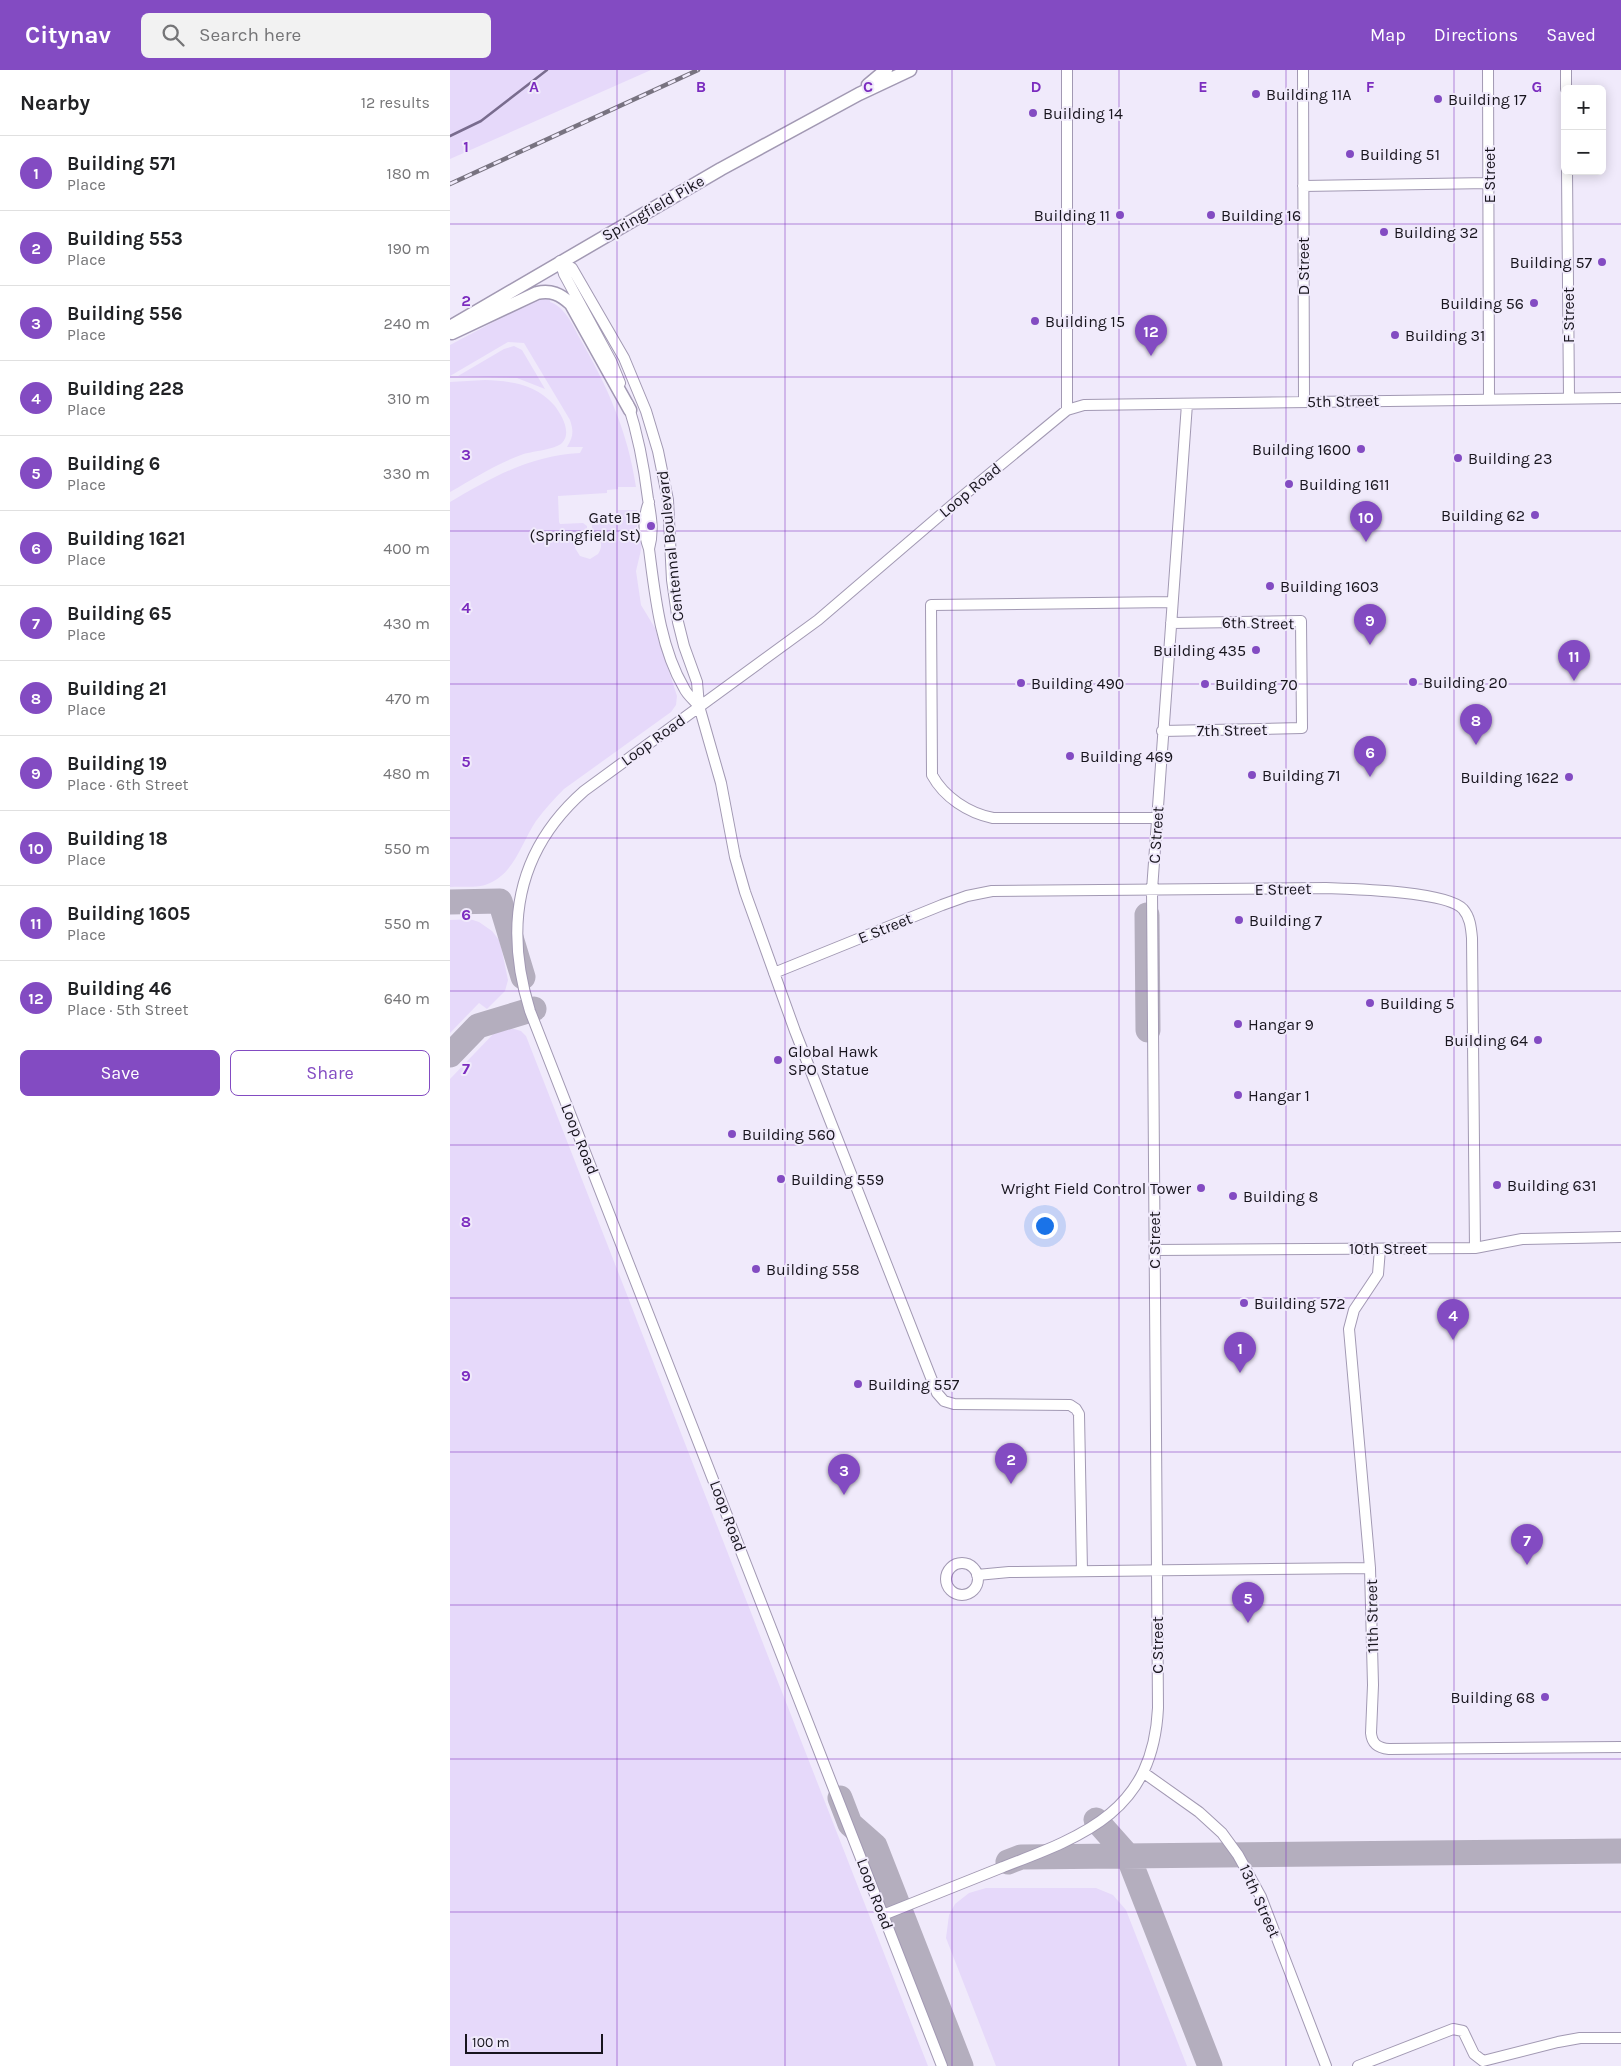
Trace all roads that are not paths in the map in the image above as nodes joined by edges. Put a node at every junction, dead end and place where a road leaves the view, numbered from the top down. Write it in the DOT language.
graph roads {
  1 [pos="886,70"];
  2 [pos="910,70"];
  3 [pos="1067,70"];
  4 [pos="1303,70"];
  5 [pos="1488,70"];
  6 [pos="1566,70"];
  7 [pos="1566,85"];
  8 [pos="859,94"];
  9 [pos="1567,175"];
  10 [pos="1489,183"];
  11 [pos="1303,186"];
  12 [pos="560,261"];
  13 [pos="450,326"];
  14 [pos="450,335"];
  15 [pos="1569,398"];
  16 [pos="1621,398"];
  17 [pos="1489,399"];
  18 [pos="1304,401"];
  19 [pos="1187,404"];
  20 [pos="630,410"];
  21 [pos="1067,410"];
  22 [pos="1172,602"];
  23 [pos="1171,622"];
  24 [pos="699,706"];
  25 [pos="1302,728"];
  26 [pos="1162,731"];
  27 [pos="1156,818"];
  28 [pos="1152,890"];
  29 [pos="774,973"];
  30 [pos="1621,1237"];
  31 [pos="1475,1248"];
  32 [pos="1380,1249"];
  33 [pos="1154,1250"];
  34 [pos="1370,1568"];
  35 [pos="1156,1570"];
  36 [pos="1082,1571"];
  37 [pos="978,1575"];
  38 [pos="1621,1747"];
  39 [pos="1144,1773"];
  40 [pos="883,1915"];
  41 [pos="1621,2038"];
  42 [pos="942,2066"];
  43 [pos="1326,2066"];
  44 [pos="1358,2066"];
  1 -- 8 [label="main road, Springfield Pike"];
  2 -- 8 [label="main road, Springfield Pike"];
  3 -- 21 [label="street"];
  4 -- 11 [label="street, D Street"];
  5 -- 10 [label="street, E Street"];
  6 -- 7 [label="street"];
  8 -- 12 [label="main road, Springfield Pike"];
  9 -- 15 [label="street, F Street"];
  10 -- 11 [label="street"];
  10 -- 17 [label="street, E Street"];
  11 -- 18 [label="street, D Street"];
  12 -- 13 [label="main road, Springfield Pike"];
  12 -- 20 [label="street, Centennal Boulevard"];
  12 -- 24 [label="street, Centennal Boulevard"];
  14 -- 20 [label="main road"];
  15 -- 16 [label="street, 5th Street"];
  15 -- 17 [label="street, 5th Street"];
  17 -- 18 [label="street, 5th Street"];
  18 -- 19 [label="street, 5th Street"];
  19 -- 21 [label="street, 5th Street"];
  19 -- 22 [label="street, C Street"];
  20 -- 24 [label="street, Centennal Boulevard"];
  21 -- 24 [label="street, Loop Road"];
  22 -- 23 [label="street, C Street"];
  22 -- 27 [label="street"];
  23 -- 25 [label="street, 6th Street"];
  23 -- 26 [label="street, C Street"];
  24 -- 29 [label="street"];
  24 -- 40 [label="street, Loop Road"];
  25 -- 26 [label="street, 7th Street"];
  26 -- 27 [label="street, C Street"];
  27 -- 28 [label="street, C Street"];
  28 -- 29 [label="street, E Street"];
  28 -- 31 [label="street, E Street"];
  28 -- 33 [label="street, C Street"];
  29 -- 36 [label="street"];
  30 -- 31 [label="street, 10th Street"];
  31 -- 32 [label="street, 10th Street"];
  32 -- 33 [label="street, 10th Street"];
  32 -- 34 [label="street, 11th Street"];
  33 -- 35 [label="street, C Street"];
  34 -- 35 [label="street"];
  34 -- 38 [label="street, 11th Street"];
  35 -- 36 [label="street"];
  35 -- 39 [label="street, C Street"];
  36 -- 37 [label="street"];
  39 -- 40 [label="street, C Street"];
  39 -- 43 [label="street, 13th Street"];
  40 -- 42 [label="street, Loop Road"];
  41 -- 44 [label="street"];
}
